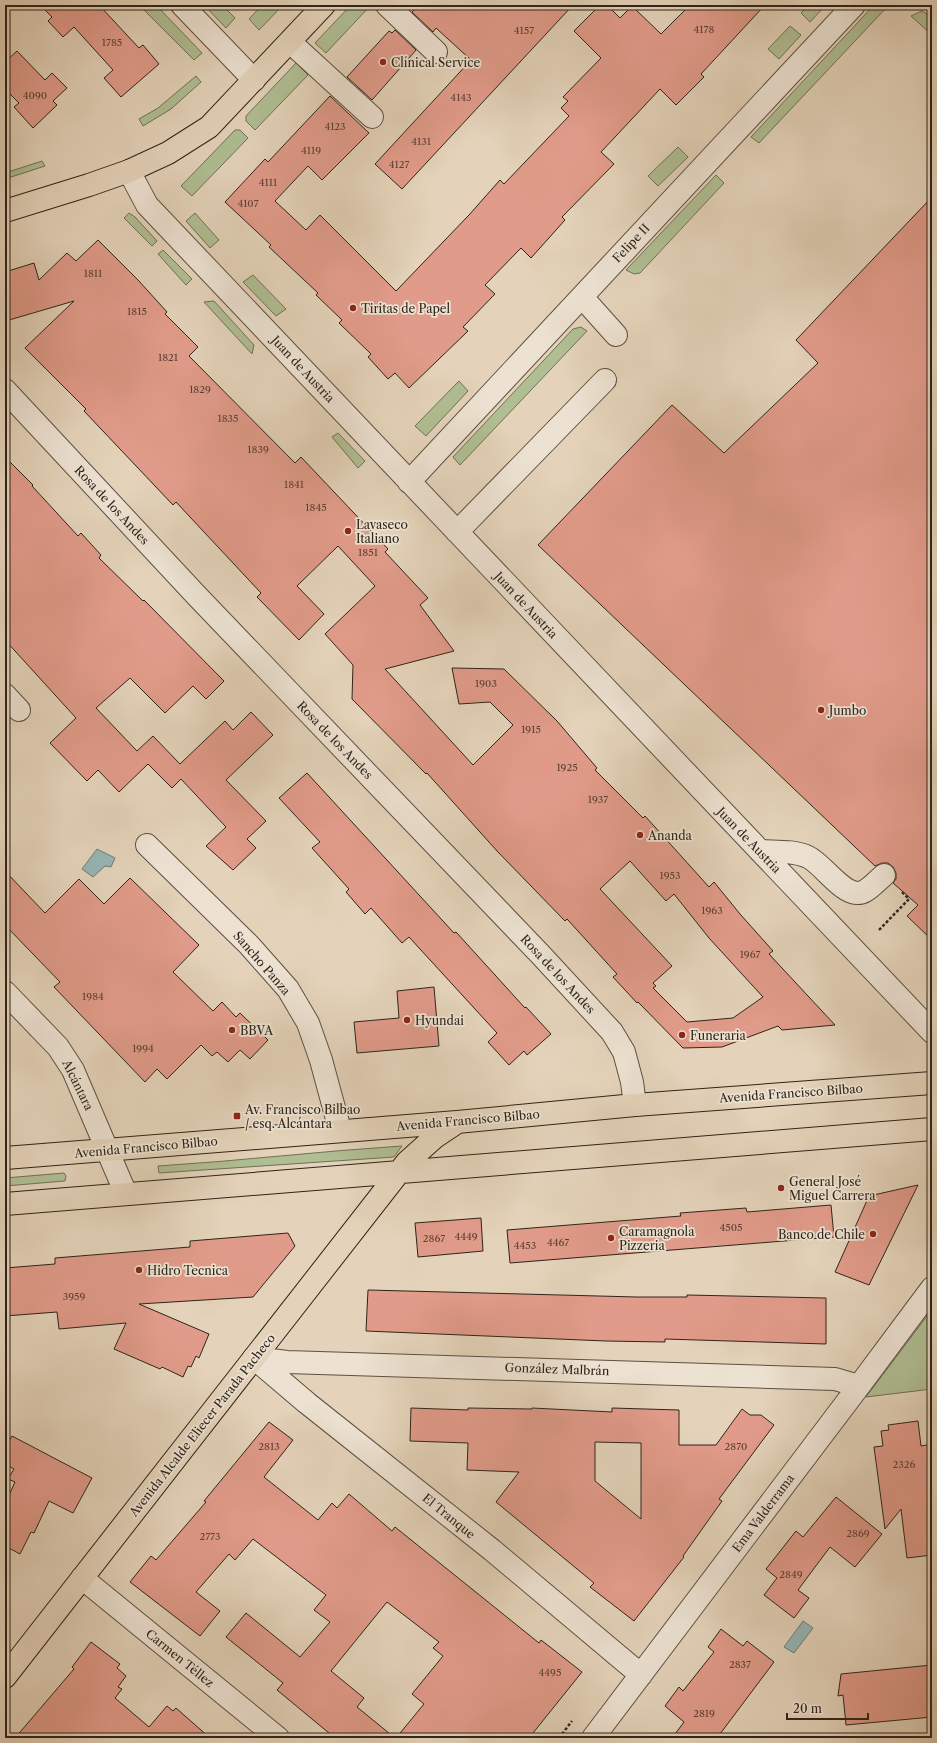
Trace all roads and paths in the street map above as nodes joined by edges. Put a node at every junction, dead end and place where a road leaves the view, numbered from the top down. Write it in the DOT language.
graph roads {
  1 [pos="182,5"];
  2 [pos="324,5"];
  3 [pos="387,5"];
  4 [pos="854,5"];
  5 [pos="290,42"];
  6 [pos="436,52"];
  7 [pos="254,80"];
  8 [pos="372,117"];
  9 [pos="129,170"];
  10 [pos="5,211"];
  11 [pos="582,297"];
  12 [pos="616,335"];
  13 [pos="606,380"];
  14 [pos="5,390"];
  15 [pos="409,482"];
  16 [pos="457,532"];
  17 [pos="147,845"];
  18 [pos="760,851"];
  19 [pos="884,875"];
  20 [pos="904,904"];
  21 [pos="879,930"];
  22 [pos="5,992"];
  23 [pos="932,1032"];
  24 [pos="932,1083"];
  25 [pos="635,1105"];
  26 [pos="932,1113"];
  27 [pos="457,1122"];
  28 [pos="340,1130"];
  29 [pos="932,1130"];
  30 [pos="901,1132"];
  31 [pos="108,1150"];
  32 [pos="5,1158"];
  33 [pos="400,1172"];
  34 [pos="126,1194"];
  35 [pos="5,1204"];
  36 [pos="932,1288"];
  37 [pos="254,1358"];
  38 [pos="859,1386"];
  39 [pos="82,1578"];
  40 [pos="642,1675"];
  41 [pos="5,1677"];
  42 [pos="278,1738"];
  43 [pos="593,1738"];
  1 -- 7 [label="street"];
  2 -- 5 [label="main road"];
  3 -- 6 [label="street"];
  4 -- 11 [label="street, Felipe II"];
  5 -- 7 [label="main road"];
  5 -- 8 [label="street"];
  7 -- 9 [label="main road"];
  9 -- 10 [label="main road"];
  9 -- 15 [label="street, Juan de Austria"];
  11 -- 12 [label="street"];
  11 -- 15 [label="street, Felipe II"];
  13 -- 16 [label="street"];
  14 -- 25 [label="street, Rosa de los Andes"];
  15 -- 16 [label="street, Juan de Austria"];
  16 -- 18 [label="street, Juan de Austria"];
  17 -- 28 [label="street, Sancho Panza"];
  18 -- 19 [label="street"];
  18 -- 23 [label="street, Juan de Austria"];
  20 -- 21 [label="path"];
  22 -- 31 [label="street, Alcántara"];
  24 -- 25 [label="main road, Avenida Francisco Bilbao"];
  25 -- 27 [label="main road, Avenida Francisco Bilbao"];
  26 -- 30 [label="main road"];
  27 -- 28 [label="main road, Avenida Francisco Bilbao"];
  27 -- 33 [label="main road, Avenida Alcalde Eliecer Parada Pacheco"];
  28 -- 31 [label="main road, Avenida Francisco Bilbao"];
  29 -- 30 [label="main road"];
  30 -- 33 [label="main road"];
  31 -- 32 [label="main road, Avenida Francisco Bilbao"];
  31 -- 34 [label="street, Alcántara"];
  33 -- 34 [label="main road"];
  33 -- 37 [label="main road, Avenida Alcalde Eliecer Parada Pacheco"];
  34 -- 35 [label="main road"];
  36 -- 38 [label="street, Ema Valderrama"];
  37 -- 38 [label="street, González Malbrán"];
  37 -- 39 [label="main road, Avenida Alcalde Eliecer Parada Pacheco"];
  37 -- 40 [label="street, El Tranque"];
  38 -- 40 [label="street, Ema Valderrama"];
  39 -- 41 [label="main road, Avenida Alcalde Eliecer Parada Pacheco"];
  39 -- 42 [label="street, Carmen Téllez"];
  40 -- 43 [label="street, Ema Valderrama"];
}
